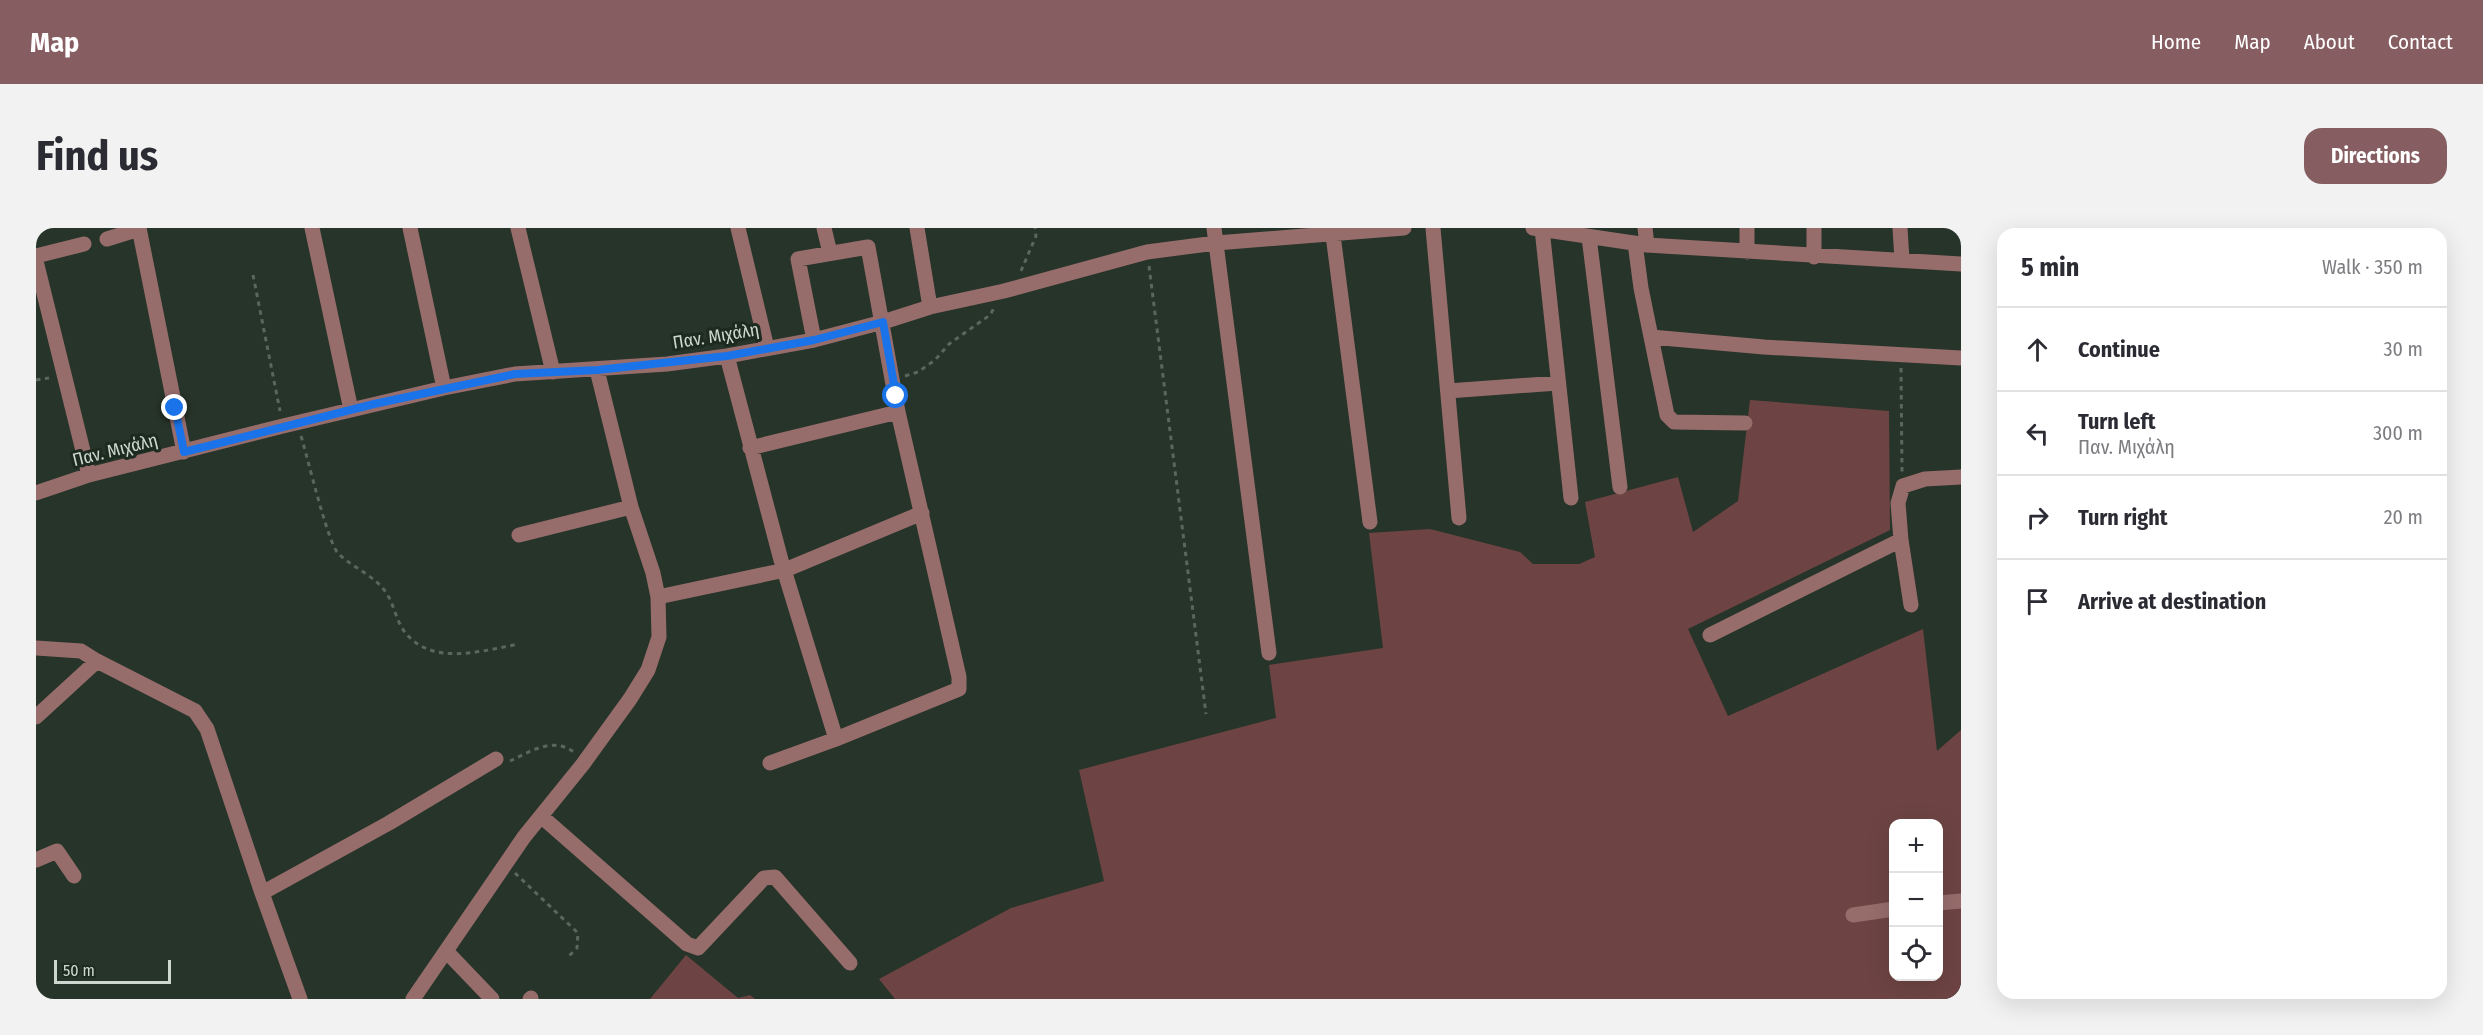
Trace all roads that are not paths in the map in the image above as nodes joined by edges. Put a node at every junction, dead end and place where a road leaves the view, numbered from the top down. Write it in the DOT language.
graph roads {
  1 [pos="139,228"];
  2 [pos="312,228"];
  3 [pos="410,228"];
  4 [pos="518,228"];
  5 [pos="738,228"];
  6 [pos="825,228"];
  7 [pos="917,228"];
  8 [pos="1404,228"];
  9 [pos="1433,228"];
  10 [pos="1645,228"];
  11 [pos="1747,228"];
  12 [pos="1814,228"];
  13 [pos="1900,228"];
  14 [pos="1538,229"];
  15 [pos="1293,233"];
  16 [pos="1333,235"];
  17 [pos="1215,236"];
  18 [pos="1589,237"];
  19 [pos="107,238"];
  20 [pos="84,244"];
  21 [pos="1641,244"];
  22 [pos="1747,252"];
  23 [pos="830,253"];
  24 [pos="36,256"];
  25 [pos="1814,256"];
  26 [pos="1902,260"];
  27 [pos="36,261"];
  28 [pos="1961,264"];
  29 [pos="930,307"];
  30 [pos="883,322"];
  31 [pos="1651,337"];
  32 [pos="814,340"];
  33 [pos="767,348"];
  34 [pos="727,356"];
  35 [pos="1961,358"];
  36 [pos="597,370"];
  37 [pos="553,372"];
  38 [pos="1558,383"];
  39 [pos="444,388"];
  40 [pos="1448,391"];
  41 [pos="351,410"];
  42 [pos="898,412"];
  43 [pos="1746,423"];
  44 [pos="750,448"];
  45 [pos="184,452"];
  46 [pos="89,475"];
  47 [pos="1961,477"];
  48 [pos="1620,487"];
  49 [pos="36,493"];
  50 [pos="1571,498"];
  51 [pos="631,507"];
  52 [pos="922,513"];
  53 [pos="1459,518"];
  54 [pos="1370,522"];
  55 [pos="519,535"];
  56 [pos="1900,540"];
  57 [pos="785,570"];
  58 [pos="658,597"];
  59 [pos="1911,605"];
  60 [pos="1710,635"];
  61 [pos="36,648"];
  62 [pos="1269,652"];
  63 [pos="98,661"];
  64 [pos="36,717"];
  65 [pos="836,739"];
  66 [pos="496,759"];
  67 [pos="770,763"];
  68 [pos="541,816"];
  69 [pos="36,860"];
  70 [pos="74,876"];
  71 [pos="262,893"];
  72 [pos="1961,901"];
  73 [pos="1943,903"];
  74 [pos="1889,910"];
  75 [pos="1853,915"];
  76 [pos="446,951"];
  77 [pos="850,963"];
  78 [pos="300,999"];
  79 [pos="414,999"];
  80 [pos="492,999"];
  1 -- 19 [label="street"];
  1 -- 45 [label="street"];
  2 -- 41 [label="street"];
  3 -- 39 [label="street"];
  4 -- 37 [label="street"];
  5 -- 33 [label="street"];
  6 -- 23 [label="street"];
  7 -- 29 [label="street"];
  8 -- 16 [label="street, Παν. Μιχάλη"];
  9 -- 40 [label="street"];
  10 -- 21 [label="street"];
  11 -- 22 [label="street"];
  12 -- 25 [label="street"];
  13 -- 26 [label="street"];
  14 -- 18 [label="street"];
  14 -- 38 [label="street"];
  15 -- 16 [label="street, Παν. Μιχάλη"];
  15 -- 17 [label="street, Παν. Μιχάλη"];
  16 -- 54 [label="street"];
  17 -- 29 [label="street, Παν. Μιχάλη"];
  17 -- 62 [label="street"];
  18 -- 21 [label="street"];
  18 -- 48 [label="street"];
  20 -- 24 [label="street"];
  21 -- 22 [label="street"];
  21 -- 31 [label="street"];
  22 -- 25 [label="street"];
  23 -- 30 [label="street"];
  23 -- 32 [label="street"];
  25 -- 26 [label="street"];
  26 -- 28 [label="street"];
  27 -- 46 [label="street"];
  29 -- 30 [label="street, Παν. Μιχάλη"];
  30 -- 32 [label="street, Παν. Μιχάλη"];
  30 -- 42 [label="street"];
  31 -- 35 [label="street"];
  31 -- 43 [label="street"];
  32 -- 33 [label="street, Παν. Μιχάλη"];
  33 -- 34 [label="street, Παν. Μιχάλη"];
  34 -- 36 [label="street, Παν. Μιχάλη"];
  34 -- 44 [label="street"];
  36 -- 37 [label="street, Παν. Μιχάλη"];
  36 -- 51 [label="street"];
  37 -- 39 [label="street, Παν. Μιχάλη"];
  38 -- 40 [label="street"];
  38 -- 50 [label="street"];
  39 -- 41 [label="street, Παν. Μιχάλη"];
  40 -- 53 [label="street"];
  41 -- 45 [label="street, Παν. Μιχάλη"];
  42 -- 44 [label="street"];
  42 -- 52 [label="street"];
  44 -- 57 [label="street"];
  45 -- 46 [label="street, Παν. Μιχάλη"];
  46 -- 49 [label="street, Παν. Μιχάλη"];
  47 -- 56 [label="street"];
  51 -- 55 [label="street"];
  51 -- 58 [label="street"];
  52 -- 57 [label="street"];
  52 -- 65 [label="street"];
  56 -- 59 [label="street"];
  56 -- 60 [label="street"];
  57 -- 58 [label="street"];
  57 -- 65 [label="street"];
  58 -- 68 [label="street"];
  61 -- 63 [label="street"];
  63 -- 64 [label="street"];
  63 -- 71 [label="street"];
  65 -- 67 [label="street"];
  66 -- 71 [label="street"];
  68 -- 76 [label="street"];
  68 -- 77 [label="street"];
  69 -- 70 [label="street"];
  71 -- 78 [label="street"];
  72 -- 73 [label="street"];
  74 -- 75 [label="street"];
  76 -- 79 [label="street"];
  76 -- 80 [label="street"];
}
